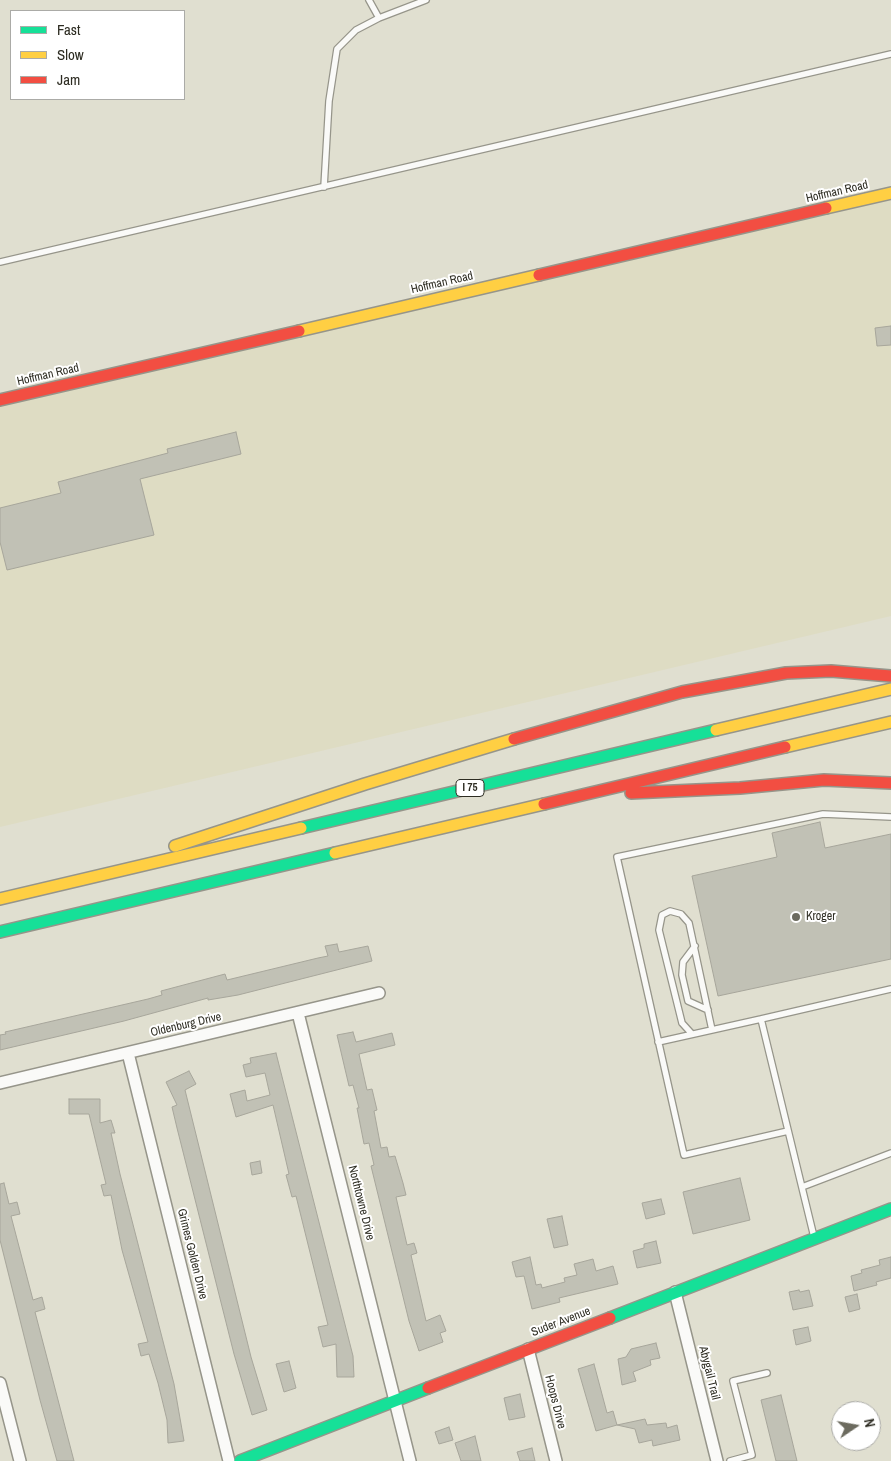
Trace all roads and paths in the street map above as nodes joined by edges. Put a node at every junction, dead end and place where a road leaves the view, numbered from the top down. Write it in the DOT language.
graph roads {
  1 [pos="369,0"];
  2 [pos="426,0"];
  3 [pos="379,18"];
  4 [pos="891,54"];
  5 [pos="324,186"];
  6 [pos="891,193"];
  7 [pos="0,262"];
  8 [pos="0,400"];
  9 [pos="891,676"];
  10 [pos="891,689"];
  11 [pos="891,722"];
  12 [pos="891,783"];
  13 [pos="582,796"];
  14 [pos="891,817"];
  15 [pos="49,888"];
  16 [pos="0,899"];
  17 [pos="0,932"];
  18 [pos="695,946"];
  19 [pos="891,989"];
  20 [pos="379,993"];
  21 [pos="708,1010"];
  22 [pos="298,1013"];
  23 [pos="762,1019"];
  24 [pos="712,1030"];
  25 [pos="692,1034"];
  26 [pos="658,1042"];
  27 [pos="128,1053"];
  28 [pos="0,1084"];
  29 [pos="788,1131"];
  30 [pos="891,1153"];
  31 [pos="802,1187"];
  32 [pos="891,1209"];
  33 [pos="814,1239"];
  34 [pos="674,1292"];
  35 [pos="528,1349"];
  36 [pos="767,1373"];
  37 [pos="0,1383"];
  38 [pos="396,1400"];
  39 [pos="20,1461"];
  40 [pos="229,1461"];
  41 [pos="240,1461"];
  42 [pos="410,1461"];
  43 [pos="556,1461"];
  44 [pos="717,1461"];
  45 [pos="730,1461"];
  1 -- 3 [label="lane"];
  2 -- 3 [label="lane"];
  3 -- 5 [label="lane"];
  4 -- 5 [label="lane"];
  5 -- 7 [label="lane"];
  6 -- 8 [label="main road, Hoffman Road"];
  9 -- 15 [label="main road"];
  10 -- 15 [label="main road, I 75"];
  11 -- 13 [label="main road"];
  12 -- 13 [label="main road"];
  13 -- 17 [label="main road"];
  14 -- 26 [label="lane"];
  15 -- 16 [label="main road, I 75"];
  18 -- 21 [label="lane"];
  18 -- 21 [label="lane"];
  18 -- 25 [label="lane"];
  19 -- 23 [label="lane"];
  20 -- 22 [label="street, Oldenburg Drive"];
  21 -- 24 [label="lane"];
  22 -- 27 [label="street, Oldenburg Drive"];
  22 -- 38 [label="street, Northtowne Drive"];
  23 -- 24 [label="lane"];
  23 -- 29 [label="lane"];
  24 -- 25 [label="lane"];
  25 -- 26 [label="lane"];
  26 -- 29 [label="lane"];
  27 -- 28 [label="street, Oldenburg Drive"];
  27 -- 40 [label="street, Grimes Golden Drive"];
  29 -- 31 [label="lane"];
  30 -- 31 [label="lane"];
  31 -- 33 [label="lane"];
  32 -- 33 [label="main road, Suder Avenue"];
  33 -- 34 [label="main road, Suder Avenue"];
  34 -- 35 [label="main road, Suder Avenue"];
  34 -- 44 [label="street, Abygail Trail"];
  35 -- 38 [label="main road, Suder Avenue"];
  35 -- 43 [label="street, Hoops Drive"];
  36 -- 45 [label="lane"];
  37 -- 39 [label="street"];
  38 -- 41 [label="main road, Suder Avenue"];
  38 -- 42 [label="street, Northtowne Drive"];
}
